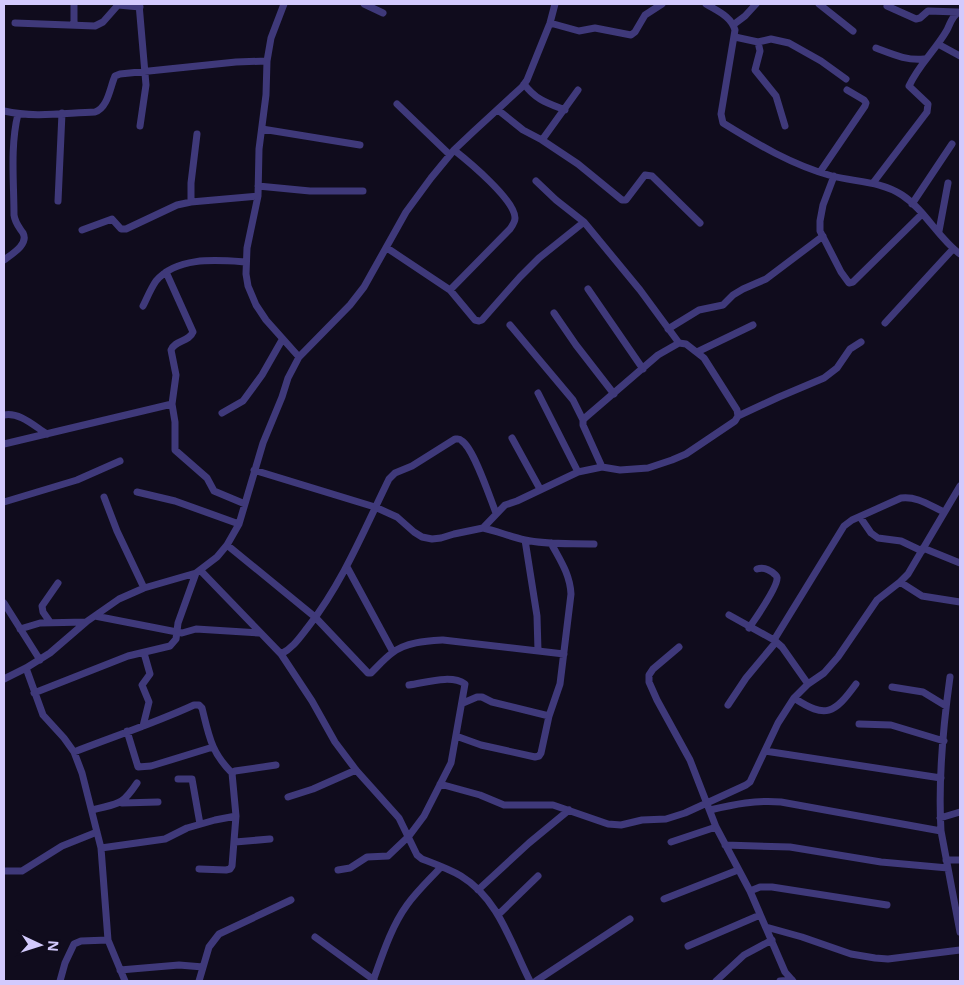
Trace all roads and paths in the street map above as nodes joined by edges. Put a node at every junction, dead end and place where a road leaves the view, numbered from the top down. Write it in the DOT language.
graph roads {
  1 [pos="74,4"];
  2 [pos="284,4"];
  3 [pos="364,4"];
  4 [pos="555,4"];
  5 [pos="662,4"];
  6 [pos="756,4"];
  7 [pos="819,4"];
  8 [pos="140,5"];
  9 [pos="710,5"];
  10 [pos="887,6"];
  11 [pos="959,12"];
  12 [pos="383,13"];
  13 [pos="550,23"];
  14 [pos="15,24"];
  15 [pos="74,24"];
  16 [pos="733,25"];
  17 [pos="853,31"];
  18 [pos="735,37"];
  19 [pos="758,42"];
  20 [pos="938,44"];
  21 [pos="876,48"];
  22 [pos="960,56"];
  23 [pos="924,59"];
  24 [pos="267,61"];
  25 [pos="144,70"];
  26 [pos="846,79"];
  27 [pos="524,84"];
  28 [pos="578,90"];
  29 [pos="847,90"];
  30 [pos="398,104"];
  31 [pos="498,110"];
  32 [pos="565,110"];
  33 [pos="4,111"];
  34 [pos="62,113"];
  35 [pos="18,114"];
  36 [pos="140,126"];
  37 [pos="785,126"];
  38 [pos="262,129"];
  39 [pos="197,134"];
  40 [pos="542,140"];
  41 [pos="952,144"];
  42 [pos="360,145"];
  43 [pos="452,153"];
  44 [pos="820,172"];
  45 [pos="834,176"];
  46 [pos="536,181"];
  47 [pos="873,183"];
  48 [pos="948,183"];
  49 [pos="258,186"];
  50 [pos="363,191"];
  51 [pos="258,196"];
  52 [pos="58,201"];
  53 [pos="191,202"];
  54 [pos="912,204"];
  55 [pos="922,214"];
  56 [pos="584,222"];
  57 [pos="700,223"];
  58 [pos="82,230"];
  59 [pos="939,231"];
  60 [pos="823,236"];
  61 [pos="387,248"];
  62 [pos="953,249"];
  63 [pos="960,254"];
  64 [pos="4,260"];
  65 [pos="246,262"];
  66 [pos="166,272"];
  67 [pos="588,289"];
  68 [pos="450,290"];
  69 [pos="143,306"];
  70 [pos="554,313"];
  71 [pos="886,324"];
  72 [pos="510,325"];
  73 [pos="753,325"];
  74 [pos="668,328"];
  75 [pos="282,340"];
  76 [pos="860,342"];
  77 [pos="678,343"];
  78 [pos="697,352"];
  79 [pos="299,357"];
  80 [pos="643,369"];
  81 [pos="538,393"];
  82 [pos="614,394"];
  83 [pos="172,404"];
  84 [pos="222,414"];
  85 [pos="4,415"];
  86 [pos="738,416"];
  87 [pos="583,420"];
  88 [pos="48,434"];
  89 [pos="512,438"];
  90 [pos="4,444"];
  91 [pos="120,461"];
  92 [pos="602,467"];
  93 [pos="254,470"];
  94 [pos="578,472"];
  95 [pos="960,486"];
  96 [pos="540,489"];
  97 [pos="138,492"];
  98 [pos="104,497"];
  99 [pos="4,502"];
  100 [pos="245,504"];
  101 [pos="375,507"];
  102 [pos="944,512"];
  103 [pos="496,513"];
  104 [pos="860,517"];
  105 [pos="239,524"];
  106 [pos="484,528"];
  107 [pos="525,540"];
  108 [pos="551,543"];
  109 [pos="594,544"];
  110 [pos="227,545"];
  111 [pos="923,550"];
  112 [pos="960,563"];
  113 [pos="347,567"];
  114 [pos="757,569"];
  115 [pos="198,572"];
  116 [pos="900,582"];
  117 [pos="58,583"];
  118 [pos="144,588"];
  119 [pos="960,602"];
  120 [pos="4,603"];
  121 [pos="730,615"];
  122 [pos="95,616"];
  123 [pos="315,617"];
  124 [pos="50,622"];
  125 [pos="86,622"];
  126 [pos="750,628"];
  127 [pos="20,629"];
  128 [pos="177,632"];
  129 [pos="259,633"];
  130 [pos="775,641"];
  131 [pos="679,647"];
  132 [pos="538,651"];
  133 [pos="393,652"];
  134 [pos="144,653"];
  135 [pos="281,654"];
  136 [pos="564,654"];
  137 [pos="40,660"];
  138 [pos="26,668"];
  139 [pos="950,677"];
  140 [pos="4,679"];
  141 [pos="808,684"];
  142 [pos="856,684"];
  143 [pos="409,685"];
  144 [pos="892,687"];
  145 [pos="34,693"];
  146 [pos="794,698"];
  147 [pos="462,703"];
  148 [pos="728,705"];
  149 [pos="946,706"];
  150 [pos="549,716"];
  151 [pos="859,724"];
  152 [pos="143,726"];
  153 [pos="127,731"];
  154 [pos="456,736"];
  155 [pos="944,741"];
  156 [pos="213,746"];
  157 [pos="765,751"];
  158 [pos="74,752"];
  159 [pos="276,764"];
  160 [pos="356,770"];
  161 [pos="232,773"];
  162 [pos="941,778"];
  163 [pos="178,779"];
  164 [pos="137,783"];
  165 [pos="440,784"];
  166 [pos="288,797"];
  167 [pos="158,802"];
  168 [pos="708,802"];
  169 [pos="122,803"];
  170 [pos="92,810"];
  171 [pos="569,810"];
  172 [pos="710,810"];
  173 [pos="960,812"];
  174 [pos="236,816"];
  175 [pos="940,818"];
  176 [pos="200,824"];
  177 [pos="716,827"];
  178 [pos="941,831"];
  179 [pos="97,832"];
  180 [pos="409,836"];
  181 [pos="270,839"];
  182 [pos="235,842"];
  183 [pos="670,842"];
  184 [pos="725,845"];
  185 [pos="101,848"];
  186 [pos="946,860"];
  187 [pos="960,860"];
  188 [pos="441,867"];
  189 [pos="948,868"];
  190 [pos="199,869"];
  191 [pos="338,870"];
  192 [pos="738,870"];
  193 [pos="4,871"];
  194 [pos="538,876"];
  195 [pos="478,890"];
  196 [pos="750,891"];
  197 [pos="664,898"];
  198 [pos="291,900"];
  199 [pos="888,905"];
  200 [pos="499,914"];
  201 [pos="760,915"];
  202 [pos="630,919"];
  203 [pos="766,926"];
  204 [pos="960,932"];
  205 [pos="316,937"];
  206 [pos="108,940"];
  207 [pos="772,940"];
  208 [pos="688,946"];
  209 [pos="960,950"];
  210 [pos="203,967"];
  211 [pos="120,970"];
  212 [pos="374,980"];
  213 [pos="792,980"];
  214 [pos="60,981"];
  215 [pos="125,981"];
  216 [pos="199,981"];
  217 [pos="530,981"];
  218 [pos="536,981"];
  219 [pos="716,981"];
  220 [pos="780,981"];
  1 -- 15 [label="street"];
  2 -- 24 [label="street"];
  3 -- 12 [label="street"];
  4 -- 13 [label="street"];
  5 -- 13 [label="street"];
  6 -- 16 [label="street"];
  7 -- 17 [label="street"];
  8 -- 15 [label="street"];
  8 -- 25 [label="street"];
  9 -- 16 [label="street"];
  10 -- 11 [label="street"];
  11 -- 20 [label="street"];
  13 -- 27 [label="street"];
  14 -- 15 [label="street"];
  16 -- 18 [label="street"];
  18 -- 19 [label="street"];
  18 -- 44 [label="street"];
  19 -- 26 [label="street"];
  19 -- 37 [label="street"];
  20 -- 22 [label="street"];
  20 -- 23 [label="street"];
  21 -- 23 [label="street"];
  23 -- 47 [label="street"];
  24 -- 25 [label="street"];
  24 -- 38 [label="street"];
  25 -- 34 [label="street"];
  25 -- 36 [label="street"];
  27 -- 31 [label="street"];
  27 -- 32 [label="street"];
  28 -- 32 [label="street"];
  29 -- 44 [label="street"];
  30 -- 43 [label="street"];
  31 -- 40 [label="street"];
  31 -- 43 [label="street"];
  32 -- 40 [label="street"];
  33 -- 35 [label="street"];
  34 -- 35 [label="street"];
  34 -- 52 [label="street"];
  35 -- 64 [label="street"];
  38 -- 42 [label="street"];
  38 -- 49 [label="street"];
  39 -- 53 [label="street"];
  40 -- 57 [label="street"];
  41 -- 54 [label="street"];
  43 -- 61 [label="street"];
  43 -- 68 [label="street"];
  44 -- 45 [label="street"];
  45 -- 47 [label="street"];
  45 -- 60 [label="street"];
  46 -- 56 [label="street"];
  47 -- 54 [label="street"];
  48 -- 59 [label="street"];
  49 -- 50 [label="street"];
  49 -- 51 [label="street"];
  51 -- 53 [label="street"];
  51 -- 65 [label="street"];
  53 -- 58 [label="street"];
  54 -- 55 [label="street"];
  55 -- 59 [label="street"];
  55 -- 60 [label="street"];
  56 -- 68 [label="street"];
  56 -- 74 [label="street"];
  59 -- 62 [label="street"];
  60 -- 74 [label="street"];
  61 -- 68 [label="street"];
  61 -- 79 [label="street"];
  62 -- 63 [label="street"];
  62 -- 71 [label="street"];
  65 -- 66 [label="street"];
  65 -- 75 [label="street"];
  66 -- 69 [label="street"];
  66 -- 83 [label="street"];
  67 -- 80 [label="street"];
  70 -- 82 [label="street"];
  72 -- 87 [label="street"];
  73 -- 78 [label="street"];
  74 -- 77 [label="street"];
  75 -- 79 [label="street"];
  75 -- 84 [label="street"];
  76 -- 86 [label="street"];
  77 -- 78 [label="street"];
  77 -- 80 [label="street"];
  78 -- 86 [label="street"];
  79 -- 93 [label="street"];
  80 -- 82 [label="street"];
  81 -- 94 [label="street"];
  82 -- 87 [label="street"];
  83 -- 88 [label="street"];
  83 -- 100 [label="street"];
  85 -- 88 [label="street"];
  86 -- 92 [label="street"];
  87 -- 92 [label="street"];
  88 -- 90 [label="street"];
  89 -- 96 [label="street"];
  91 -- 99 [label="street"];
  92 -- 94 [label="street"];
  93 -- 100 [label="street"];
  93 -- 101 [label="street"];
  94 -- 96 [label="street"];
  95 -- 102 [label="street"];
  96 -- 103 [label="street"];
  97 -- 105 [label="street"];
  98 -- 118 [label="street"];
  100 -- 105 [label="street"];
  101 -- 103 [label="street"];
  101 -- 106 [label="street"];
  101 -- 113 [label="street"];
  102 -- 104 [label="street"];
  102 -- 111 [label="street"];
  103 -- 106 [label="street"];
  104 -- 111 [label="street"];
  104 -- 130 [label="street"];
  105 -- 110 [label="street"];
  106 -- 107 [label="street"];
  107 -- 108 [label="street"];
  107 -- 132 [label="street"];
  108 -- 109 [label="street"];
  108 -- 136 [label="street"];
  110 -- 115 [label="street"];
  110 -- 123 [label="street"];
  111 -- 112 [label="street"];
  111 -- 116 [label="street"];
  113 -- 123 [label="street"];
  113 -- 133 [label="street"];
  114 -- 126 [label="street"];
  115 -- 118 [label="street"];
  115 -- 128 [label="street"];
  115 -- 129 [label="street"];
  116 -- 119 [label="street"];
  116 -- 141 [label="street"];
  117 -- 124 [label="street"];
  118 -- 122 [label="street"];
  120 -- 127 [label="street"];
  121 -- 126 [label="street"];
  122 -- 125 [label="street"];
  122 -- 128 [label="street"];
  123 -- 133 [label="street"];
  123 -- 135 [label="street"];
  124 -- 125 [label="street"];
  124 -- 127 [label="street"];
  125 -- 137 [label="street"];
  126 -- 130 [label="street"];
  127 -- 137 [label="street"];
  128 -- 129 [label="street"];
  128 -- 134 [label="street"];
  129 -- 135 [label="street"];
  130 -- 141 [label="street"];
  130 -- 148 [label="street"];
  131 -- 168 [label="street"];
  132 -- 133 [label="street"];
  132 -- 136 [label="street"];
  134 -- 145 [label="street"];
  134 -- 152 [label="street"];
  135 -- 160 [label="street"];
  136 -- 150 [label="street"];
  137 -- 138 [label="street"];
  138 -- 140 [label="street"];
  138 -- 145 [label="street"];
  139 -- 149 [label="street"];
  141 -- 146 [label="street"];
  142 -- 146 [label="street"];
  143 -- 147 [label="street"];
  144 -- 149 [label="street"];
  145 -- 158 [label="street"];
  146 -- 157 [label="street"];
  147 -- 150 [label="street"];
  147 -- 154 [label="street"];
  149 -- 155 [label="street"];
  150 -- 154 [label="street"];
  151 -- 155 [label="street"];
  152 -- 153 [label="street"];
  152 -- 156 [label="street"];
  153 -- 156 [label="street"];
  153 -- 158 [label="street"];
  154 -- 165 [label="street"];
  155 -- 162 [label="street"];
  156 -- 161 [label="street"];
  157 -- 162 [label="street"];
  157 -- 168 [label="street"];
  158 -- 170 [label="street"];
  159 -- 161 [label="street"];
  160 -- 166 [label="street"];
  160 -- 180 [label="street"];
  161 -- 174 [label="street"];
  162 -- 175 [label="street"];
  163 -- 176 [label="street"];
  164 -- 169 [label="street"];
  165 -- 171 [label="street"];
  165 -- 180 [label="street"];
  167 -- 169 [label="street"];
  168 -- 171 [label="street"];
  168 -- 172 [label="street"];
  169 -- 170 [label="street"];
  170 -- 179 [label="street"];
  171 -- 195 [label="street"];
  172 -- 177 [label="street"];
  172 -- 178 [label="street"];
  173 -- 175 [label="street"];
  174 -- 176 [label="street"];
  174 -- 182 [label="street"];
  175 -- 178 [label="street"];
  176 -- 185 [label="street"];
  177 -- 183 [label="street"];
  177 -- 184 [label="street"];
  178 -- 186 [label="street"];
  179 -- 185 [label="street"];
  179 -- 193 [label="street"];
  180 -- 188 [label="street"];
  180 -- 191 [label="street"];
  181 -- 182 [label="street"];
  182 -- 190 [label="street"];
  184 -- 189 [label="street"];
  184 -- 192 [label="street"];
  185 -- 206 [label="street"];
  186 -- 187 [label="street"];
  186 -- 189 [label="street"];
  188 -- 195 [label="street"];
  188 -- 212 [label="street"];
  189 -- 204 [label="street"];
  192 -- 196 [label="street"];
  192 -- 197 [label="street"];
  194 -- 200 [label="street"];
  195 -- 200 [label="street"];
  196 -- 199 [label="street"];
  196 -- 201 [label="street"];
  198 -- 210 [label="street"];
  200 -- 217 [label="street"];
  201 -- 203 [label="street"];
  201 -- 208 [label="street"];
  202 -- 218 [label="street"];
  203 -- 207 [label="street"];
  203 -- 209 [label="street"];
  205 -- 212 [label="street"];
  206 -- 211 [label="street"];
  206 -- 214 [label="street"];
  207 -- 213 [label="street"];
  207 -- 219 [label="street"];
  210 -- 211 [label="street"];
  210 -- 216 [label="street"];
  211 -- 215 [label="street"];
  213 -- 220 [label="street"];
}
